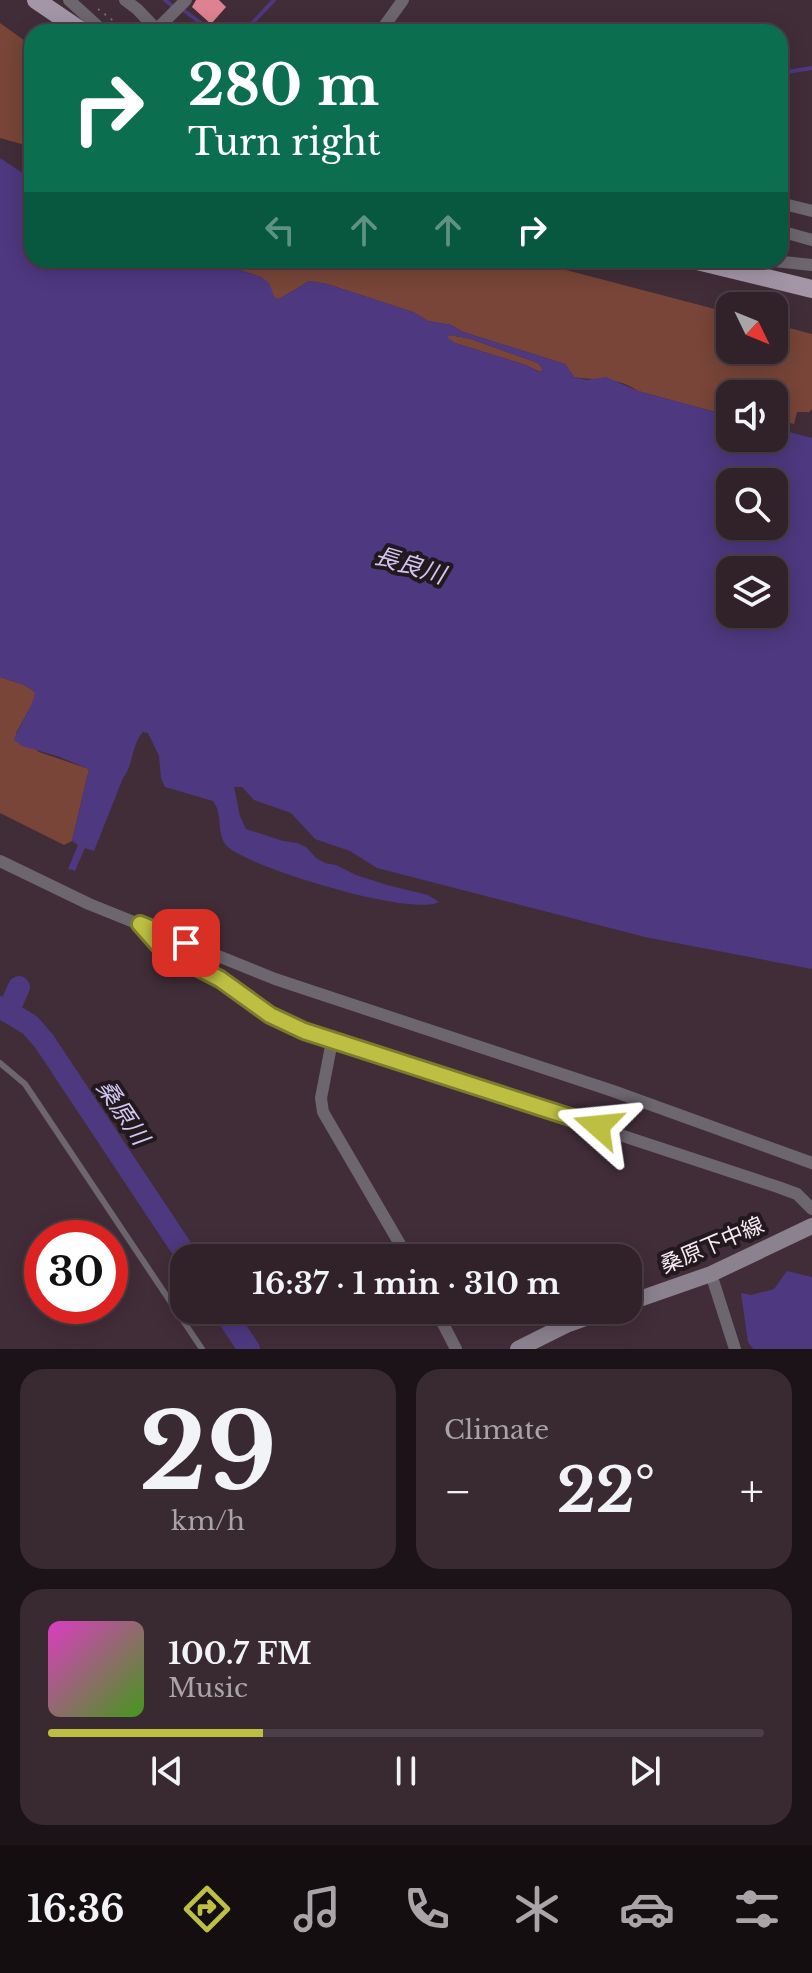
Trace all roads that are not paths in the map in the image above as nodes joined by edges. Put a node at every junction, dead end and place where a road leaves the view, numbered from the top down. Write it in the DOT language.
graph roads {
  1 [pos="36,0"];
  2 [pos="69,0"];
  3 [pos="125,0"];
  4 [pos="186,0"];
  5 [pos="403,0"];
  6 [pos="71,24"];
  7 [pos="95,24"];
  8 [pos="151,24"];
  9 [pos="164,24"];
  10 [pos="386,24"];
  11 [pos="788,205"];
  12 [pos="812,211"];
  13 [pos="788,233"];
  14 [pos="812,240"];
  15 [pos="788,262"];
  16 [pos="812,265"];
  17 [pos="731,268"];
  18 [pos="812,289"];
  19 [pos="0,861"];
  20 [pos="140,924"];
  21 [pos="332,1041"];
  22 [pos="0,1063"];
  23 [pos="812,1163"];
  24 [pos="812,1209"];
  25 [pos="812,1226"];
  26 [pos="400,1244"];
  27 [pos="711,1274"];
  28 [pos="642,1298"];
  29 [pos="443,1324"];
  30 [pos="569,1324"];
  31 [pos="202,1349"];
  32 [pos="456,1349"];
  33 [pos="518,1349"];
  34 [pos="735,1349"];
  1 -- 6 [label="main road"];
  2 -- 7 [label="street"];
  3 -- 8 [label="street"];
  4 -- 9 [label="street"];
  5 -- 10 [label="street"];
  11 -- 12 [label="street"];
  13 -- 14 [label="street"];
  15 -- 16 [label="street"];
  17 -- 18 [label="main road"];
  19 -- 20 [label="street"];
  20 -- 21 [label="street"];
  20 -- 23 [label="street"];
  21 -- 24 [label="street"];
  21 -- 26 [label="street"];
  22 -- 31 [label="lane"];
  25 -- 27 [label="main road, 桑原下中線"];
  27 -- 28 [label="main road, 桑原下中線"];
  27 -- 34 [label="street"];
  29 -- 32 [label="street"];
  30 -- 33 [label="main road"];
}
